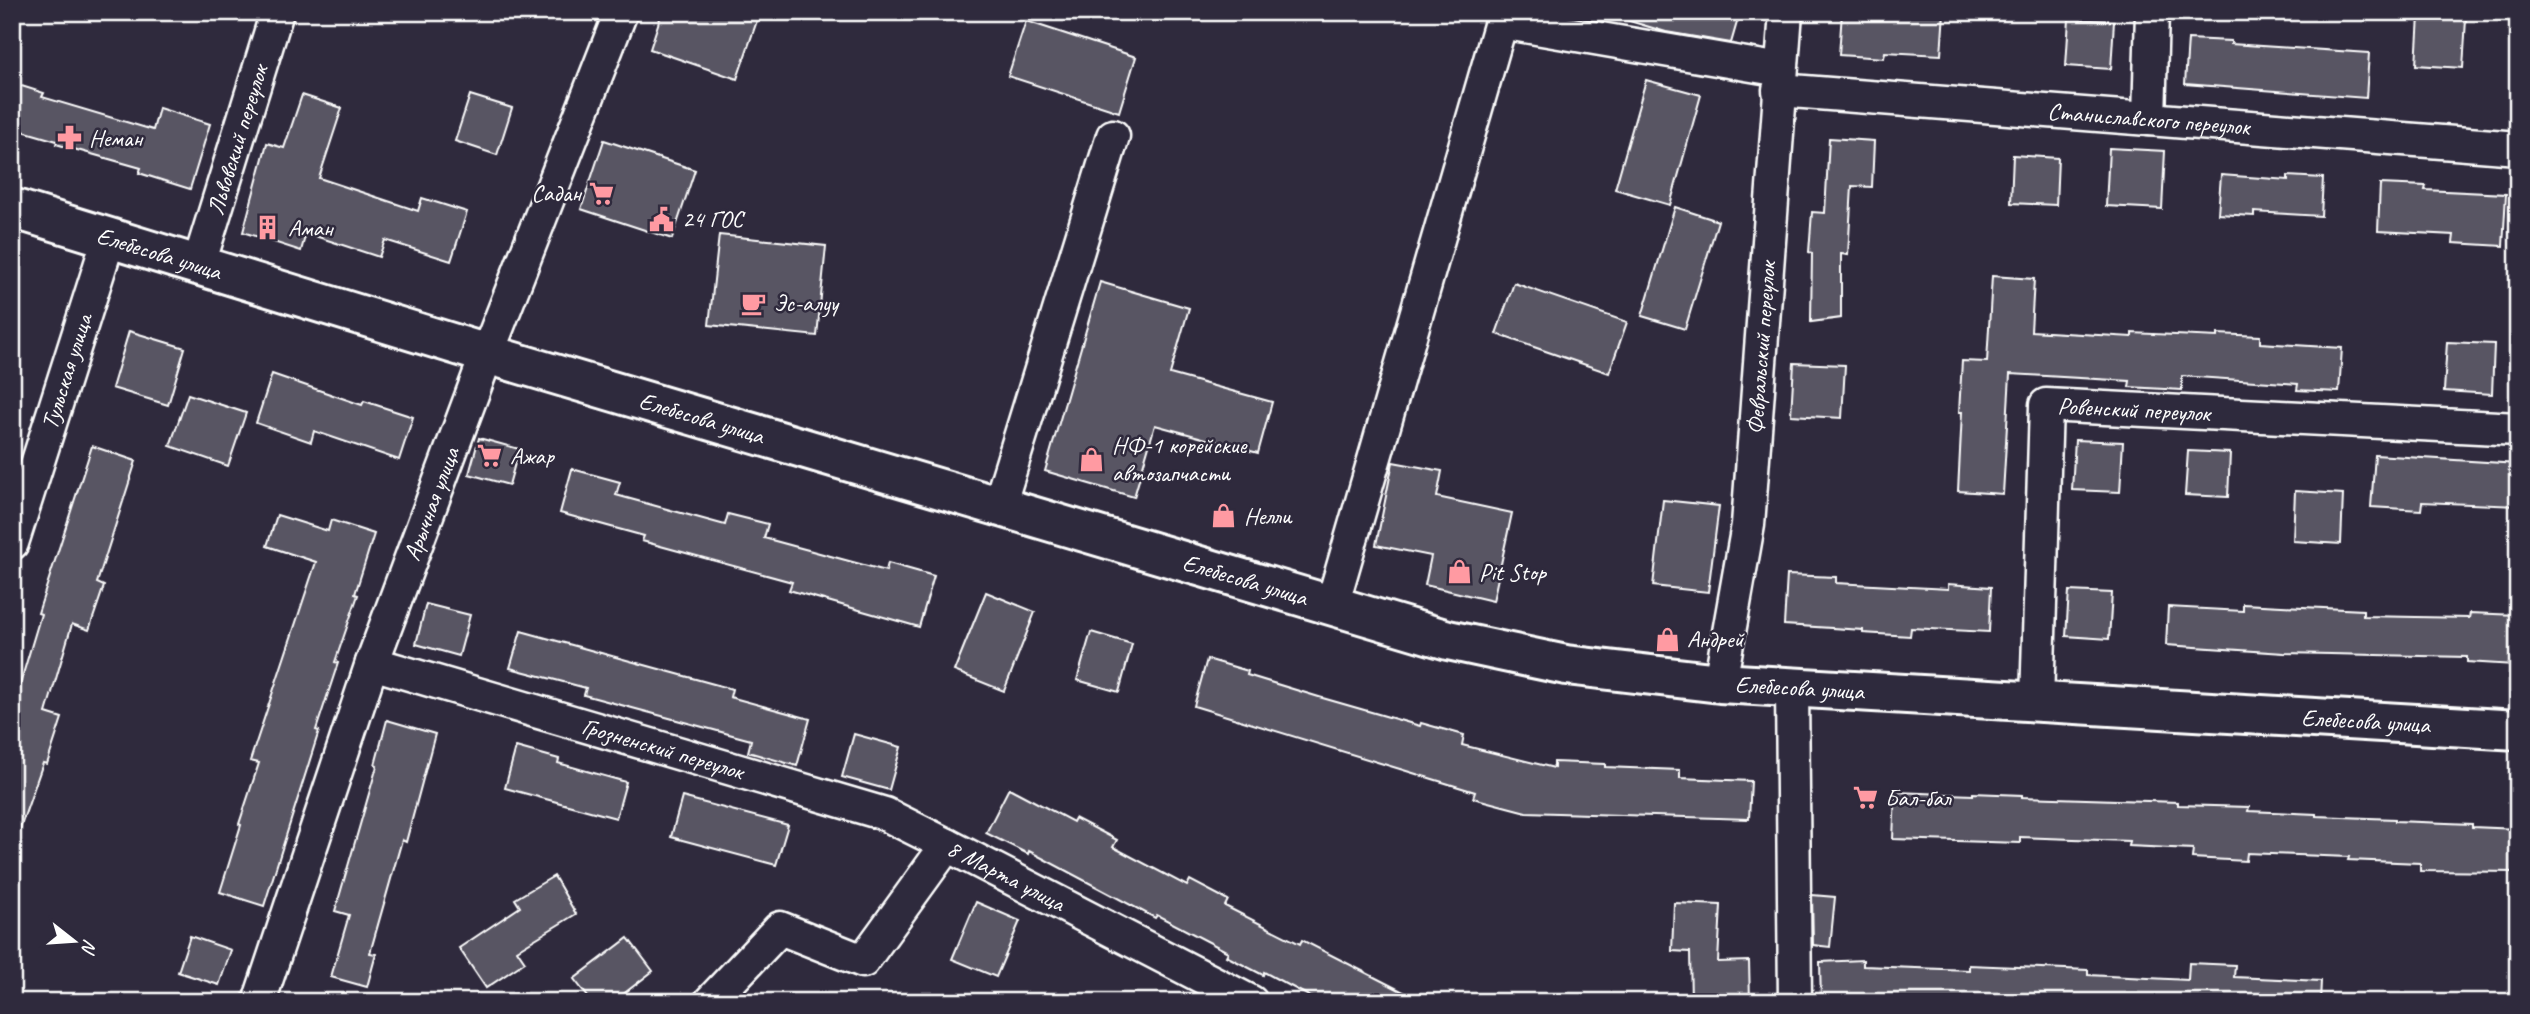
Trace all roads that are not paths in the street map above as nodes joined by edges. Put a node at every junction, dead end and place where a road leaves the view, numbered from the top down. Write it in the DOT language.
graph roads {
  1 [pos="277,12"];
  2 [pos="621,12"];
  3 [pos="1786,12"];
  4 [pos="2152,12"];
  5 [pos="1780,80"];
  6 [pos="2149,119"];
  7 [pos="1113,136"];
  8 [pos="2518,148"];
  9 [pos="12,208"];
  10 [pos="109,239"];
  11 [pos="198,267"];
  12 [pos="487,354"];
  13 [pos="2518,429"];
  14 [pos="999,506"];
  15 [pos="12,543"];
  16 [pos="1332,605"];
  17 [pos="372,663"];
  18 [pos="1720,683"];
  19 [pos="1793,687"];
  20 [pos="2037,702"];
  21 [pos="2518,730"];
  22 [pos="947,845"];
  23 [pos="259,1002"];
  24 [pos="710,1002"];
  25 [pos="1251,1002"];
  26 [pos="1795,1002"];
  1 -- 11 [label="street, Львовский переулок"];
  2 -- 12 [label="street, Арычная улица"];
  3 -- 5 [label="street, Февральский переулок"];
  4 -- 6 [label="street"];
  5 -- 6 [label="street, Станиславского переулок"];
  5 -- 16 [label="street, Станиславского переулок"];
  5 -- 18 [label="street, Февральский переулок"];
  6 -- 8 [label="street, Станиславского переулок"];
  7 -- 14 [label="street"];
  9 -- 10 [label="main road, Елебесова улица"];
  10 -- 11 [label="main road, Елебесова улица"];
  10 -- 15 [label="street, Тульская улица"];
  11 -- 12 [label="main road, Елебесова улица"];
  12 -- 14 [label="main road, Елебесова улица"];
  12 -- 17 [label="street, Арычная улица"];
  13 -- 20 [label="street, Ровенский переулок"];
  14 -- 16 [label="main road, Елебесова улица"];
  16 -- 18 [label="main road, Елебесова улица"];
  17 -- 22 [label="street, Грозненский переулок"];
  17 -- 23 [label="street, Арычная улица"];
  18 -- 19 [label="main road, Елебесова улица"];
  19 -- 20 [label="main road, Елебесова улица"];
  19 -- 26 [label="street"];
  20 -- 21 [label="main road, Елебесова улица"];
  22 -- 24 [label="street, 8 Марта улица"];
  22 -- 25 [label="street, 8 Марта улица"];
}
